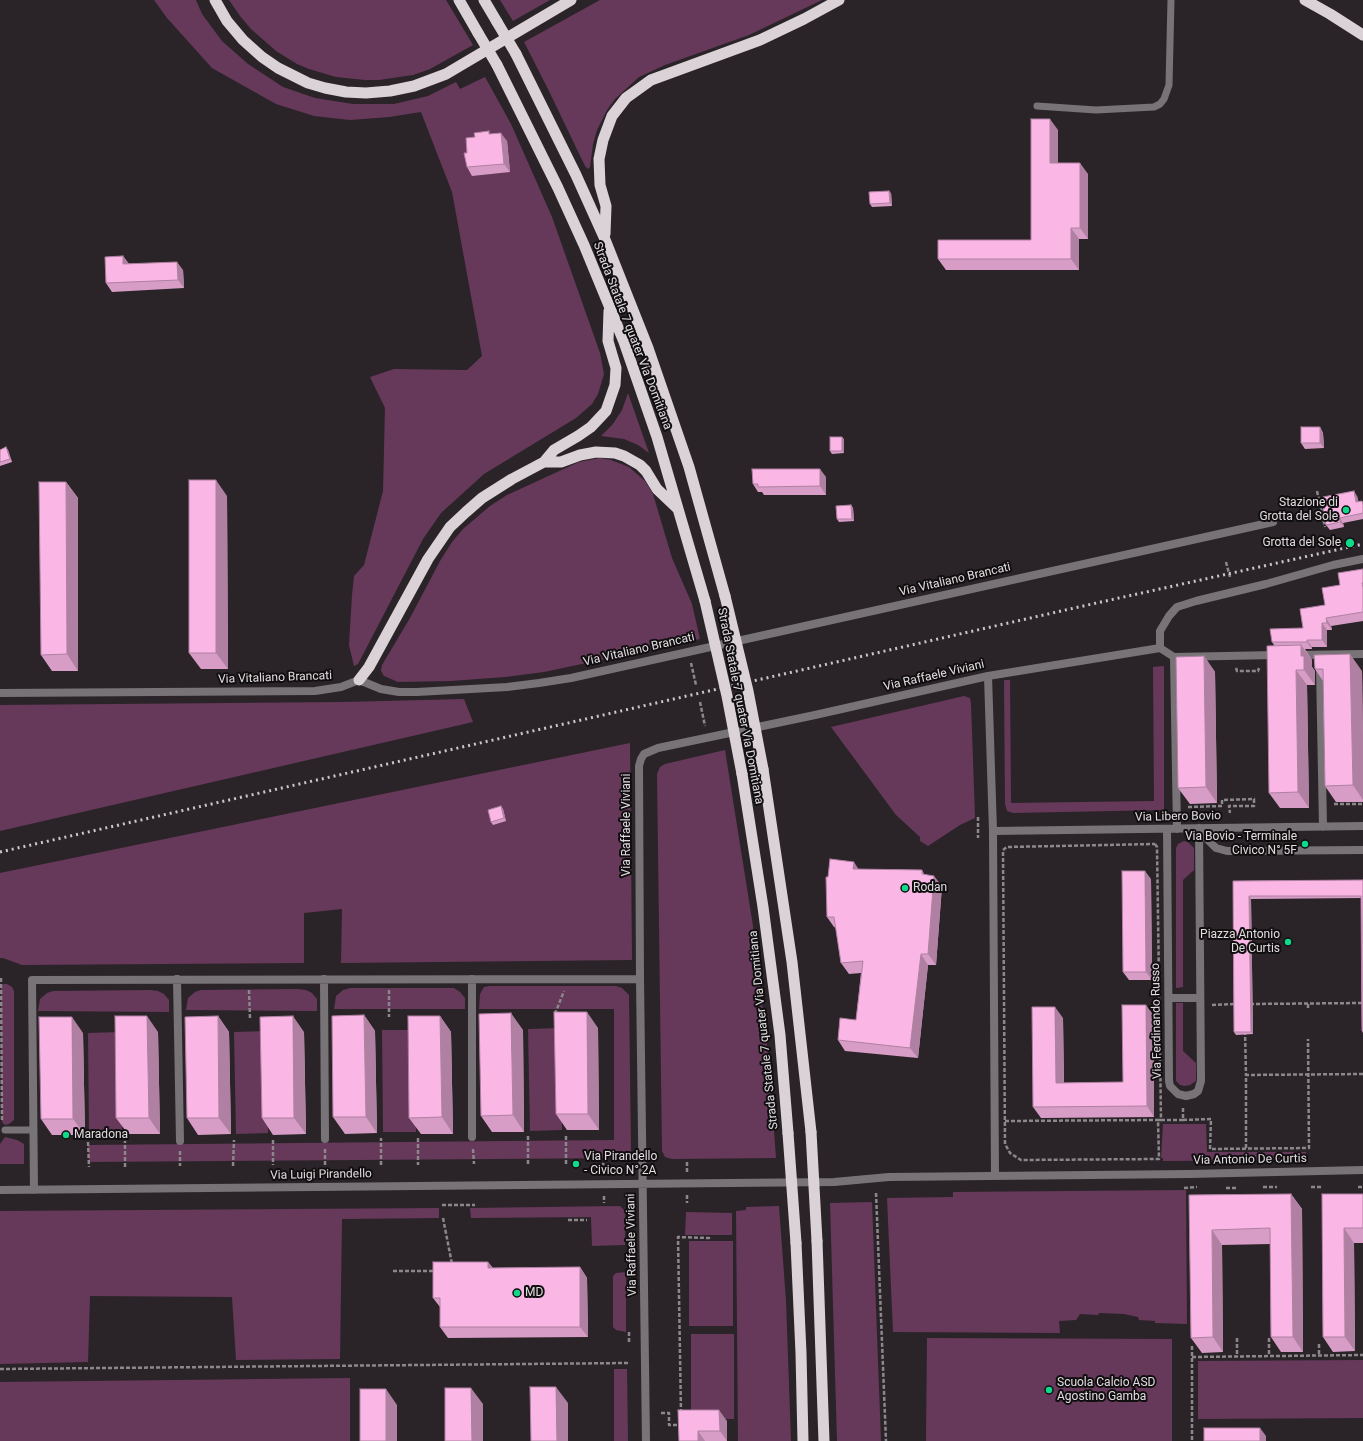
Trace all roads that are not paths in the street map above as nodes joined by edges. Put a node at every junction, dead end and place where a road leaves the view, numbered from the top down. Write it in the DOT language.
graph roads {
  1 [pos="215,0"];
  2 [pos="459,0"];
  3 [pos="484,0"];
  4 [pos="570,0"];
  5 [pos="840,0"];
  6 [pos="1171,0"];
  7 [pos="1305,0"];
  8 [pos="1363,36"];
  9 [pos="1037,106"];
  10 [pos="604,237"];
  11 [pos="610,308"];
  12 [pos="544,462"];
  13 [pos="679,510"];
  14 [pos="1273,522"];
  15 [pos="1363,559"];
  16 [pos="1160,648"];
  17 [pos="1363,654"];
  18 [pos="1320,655"];
  19 [pos="1174,657"];
  20 [pos="988,676"];
  21 [pos="360,680"];
  22 [pos="0,693"];
  23 [pos="1363,826"];
  24 [pos="1323,827"];
  25 [pos="1199,828"];
  26 [pos="1167,829"];
  27 [pos="1177,829"];
  28 [pos="993,831"];
  29 [pos="1363,850"];
  30 [pos="177,979"];
  31 [pos="324,979"];
  32 [pos="472,979"];
  33 [pos="640,979"];
  34 [pos="1169,998"];
  35 [pos="1200,1001"];
  36 [pos="5,1130"];
  37 [pos="33,1130"];
  38 [pos="472,1137"];
  39 [pos="325,1139"];
  40 [pos="180,1141"];
  41 [pos="1363,1170"];
  42 [pos="995,1176"];
  43 [pos="643,1184"];
  44 [pos="0,1190"];
  45 [pos="34,1190"];
  46 [pos="646,1441"];
  47 [pos="804,1441"];
  48 [pos="824,1441"];
  1 -- 4 [label="highway"];
  2 -- 11 [label="highway, Strada Statale 7 quater Via Domitiana, bridge"];
  3 -- 10 [label="highway, Strada Statale 7 quater Via Domitiana, bridge"];
  5 -- 10 [label="highway"];
  6 -- 9 [label="lane"];
  7 -- 8 [label="highway"];
  10 -- 48 [label="highway, Strada Statale 7 quater Via Domitiana, bridge"];
  11 -- 12 [label="highway"];
  11 -- 13 [label="highway, Strada Statale 7 quater Via Domitiana"];
  12 -- 13 [label="highway"];
  12 -- 21 [label="highway"];
  13 -- 47 [label="highway, Strada Statale 7 quater Via Domitiana, bridge"];
  14 -- 21 [label="street, Via Vitaliano Brancati"];
  15 -- 16 [label="street"];
  16 -- 19 [label="street"];
  16 -- 20 [label="street, Via Raffaele Viviani"];
  17 -- 18 [label="street"];
  18 -- 19 [label="street"];
  18 -- 24 [label="street"];
  19 -- 27 [label="street"];
  20 -- 28 [label="street"];
  20 -- 33 [label="street, Via Raffaele Viviani"];
  21 -- 22 [label="street, Via Vitaliano Brancati"];
  23 -- 24 [label="street, Via Libero Bovio"];
  24 -- 25 [label="street, Via Libero Bovio"];
  25 -- 27 [label="street, Via Libero Bovio"];
  25 -- 29 [label="street"];
  25 -- 35 [label="street"];
  26 -- 27 [label="street, Via Libero Bovio"];
  26 -- 28 [label="street, Via Libero Bovio"];
  26 -- 34 [label="street, Via Ferdinando Russo"];
  28 -- 42 [label="street"];
  30 -- 31 [label="street"];
  30 -- 37 [label="street"];
  30 -- 40 [label="street"];
  31 -- 32 [label="street"];
  31 -- 39 [label="street"];
  32 -- 33 [label="street"];
  32 -- 38 [label="street"];
  33 -- 43 [label="street, Via Raffaele Viviani"];
  34 -- 35 [label="street"];
  34 -- 35 [label="street, Via Ferdinando Russo"];
  36 -- 37 [label="lane"];
  37 -- 45 [label="street"];
  41 -- 42 [label="street, Via Antonio De Curtis"];
  42 -- 43 [label="street, Via Luigi Pirandello"];
  43 -- 45 [label="street, Via Luigi Pirandello"];
  43 -- 46 [label="street, Via Raffaele Viviani"];
  44 -- 45 [label="street, Via Luigi Pirandello"];
}
